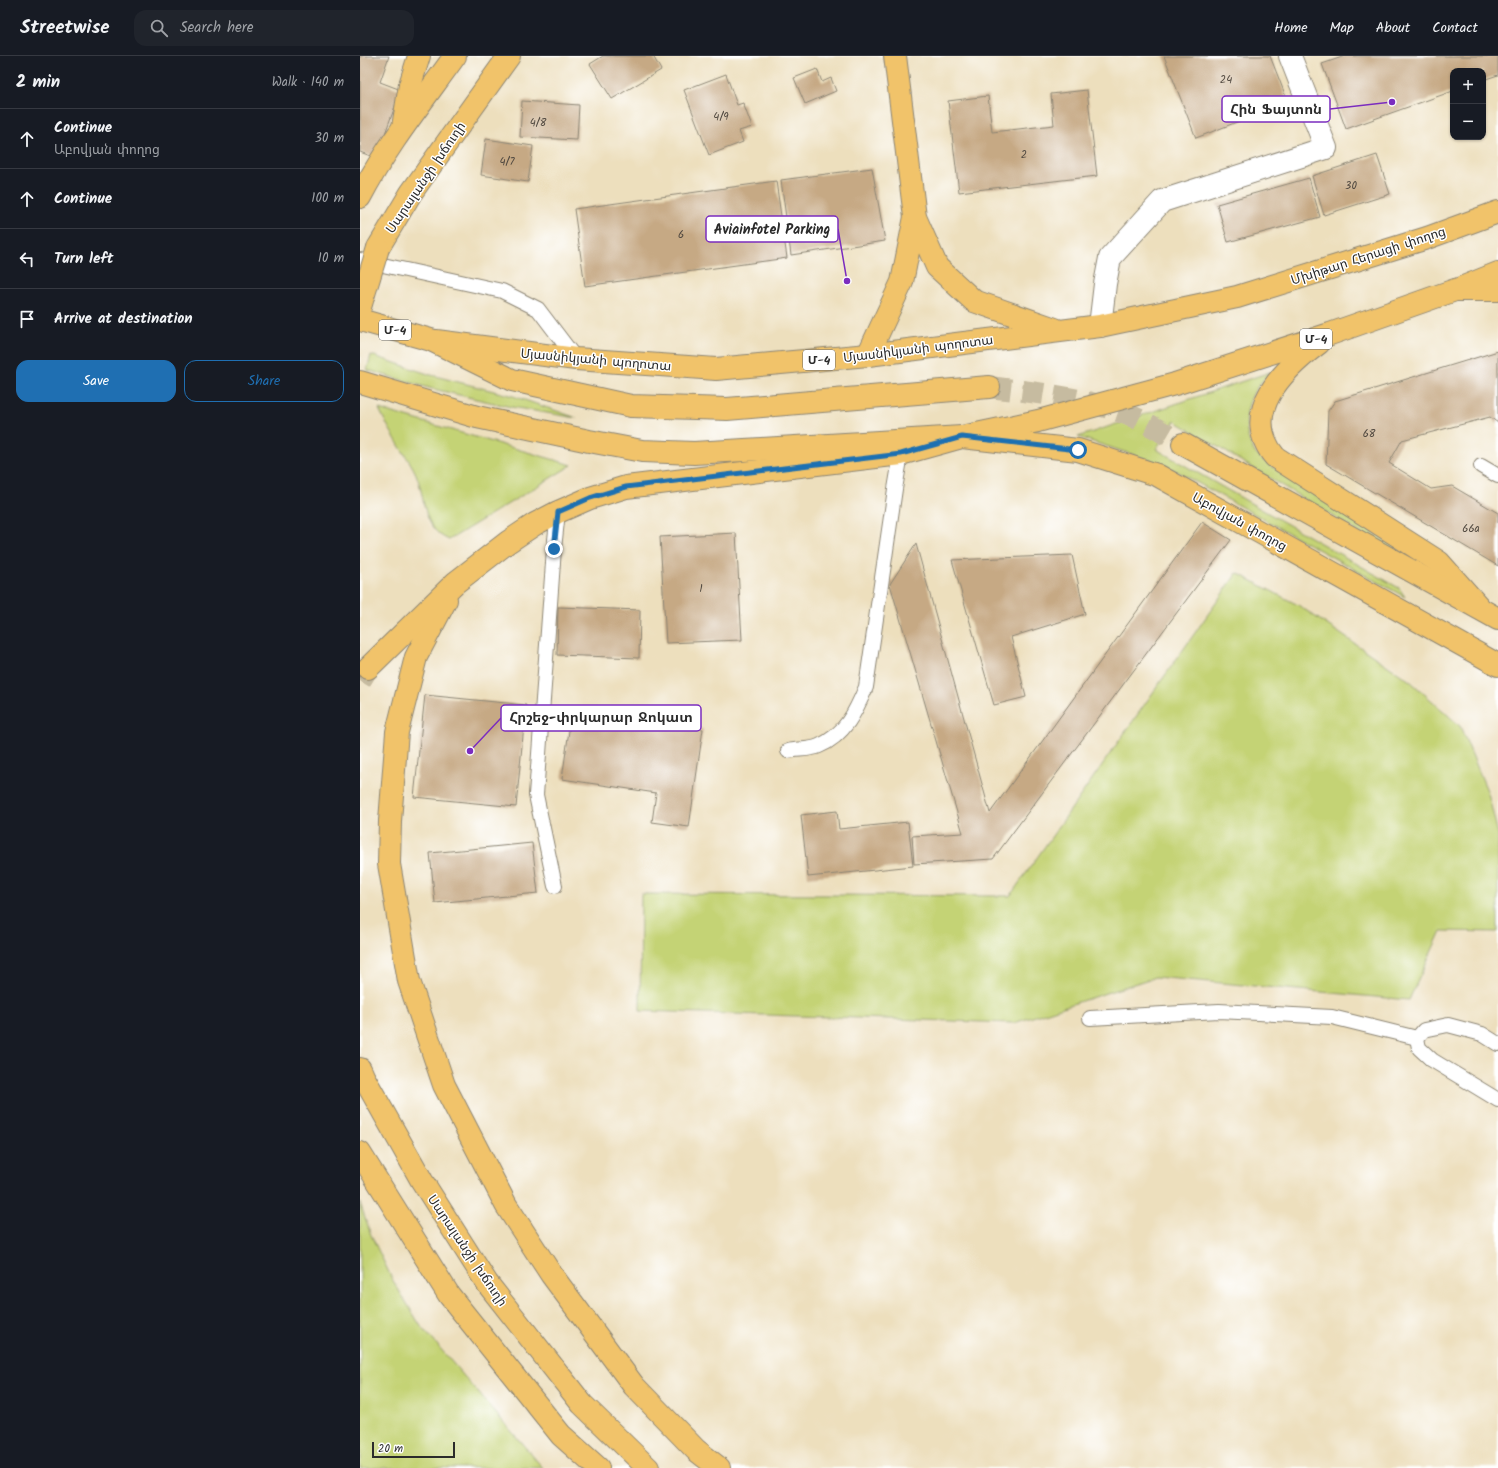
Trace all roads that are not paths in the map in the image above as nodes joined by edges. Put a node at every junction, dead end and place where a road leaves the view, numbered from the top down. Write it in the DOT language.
graph roads {
  1 [pos="419,56"];
  2 [pos="455,56"];
  3 [pos="509,56"];
  4 [pos="895,56"];
  5 [pos="1290,56"];
  6 [pos="403,127"];
  7 [pos="360,197"];
  8 [pos="1498,212"];
  9 [pos="915,217"];
  10 [pos="369,254"];
  11 [pos="1498,273"];
  12 [pos="1455,290"];
  13 [pos="1498,290"];
  14 [pos="1237,297"];
  15 [pos="360,307"];
  16 [pos="360,320"];
  17 [pos="1100,326"];
  18 [pos="1061,331"];
  19 [pos="1330,334"];
  20 [pos="431,340"];
  21 [pos="868,356"];
  22 [pos="576,359"];
  23 [pos="360,382"];
  24 [pos="989,387"];
  25 [pos="962,437"];
  26 [pos="1183,444"];
  27 [pos="901,454"];
  28 [pos="1481,466"];
  29 [pos="1498,476"];
  30 [pos="558,512"];
  31 [pos="455,583"];
  32 [pos="1478,607"];
  33 [pos="1498,619"];
  34 [pos="1498,665"];
  35 [pos="368,668"];
  36 [pos="788,750"];
  37 [pos="555,886"];
  38 [pos="1090,1018"];
  39 [pos="1417,1038"];
  40 [pos="1498,1044"];
  41 [pos="360,1069"];
  42 [pos="1498,1100"];
  43 [pos="360,1153"];
  44 [pos="598,1468"];
  45 [pos="648,1468"];
  46 [pos="719,1468"];
  1 -- 6 [label="main road"];
  2 -- 6 [label="main road"];
  3 -- 10 [label="main road, Սարալանջի խճուղի"];
  4 -- 9 [label="main road"];
  5 -- 17 [label="street"];
  6 -- 7 [label="main road"];
  8 -- 14 [label="main road, Մխիթար Հերացի փողոց / Մ-4"];
  9 -- 18 [label="main road"];
  9 -- 21 [label="main road"];
  10 -- 15 [label="main road, Սարալանջի խճուղի, bridge"];
  10 -- 22 [label="lane"];
  11 -- 12 [label="main road, Մ-4"];
  12 -- 13 [label="main road"];
  12 -- 19 [label="main road, Մ-4"];
  14 -- 17 [label="main road, Մյասնիկյանի պողոտա / Մ-4"];
  16 -- 20 [label="main road, Մյասնիկյանի պողոտա / Մ-4"];
  17 -- 18 [label="main road, Մյասնիկյանի պողոտա / Մ-4"];
  18 -- 21 [label="main road, Մյասնիկյանի պողոտա / Մ-4"];
  19 -- 25 [label="main road, Մ-4"];
  19 -- 32 [label="main road"];
  20 -- 22 [label="main road, Մյասնիկյանի պողոտա / Մ-4"];
  20 -- 24 [label="main road"];
  21 -- 22 [label="main road, Մյասնիկյանի պողոտա / Մ-4"];
  23 -- 25 [label="main road, Մ-4"];
  25 -- 27 [label="main road"];
  25 -- 34 [label="main road, Աբովյան փողոց"];
  26 -- 32 [label="main road"];
  27 -- 30 [label="main road"];
  27 -- 36 [label="lane"];
  28 -- 29 [label="lane"];
  30 -- 31 [label="main road"];
  30 -- 37 [label="lane"];
  31 -- 35 [label="main road"];
  31 -- 46 [label="main road"];
  32 -- 33 [label="main road"];
  38 -- 39 [label="lane"];
  39 -- 40 [label="lane"];
  39 -- 42 [label="lane"];
  41 -- 45 [label="main road, Սարալանջի խճուղի"];
  43 -- 44 [label="main road"];
}
